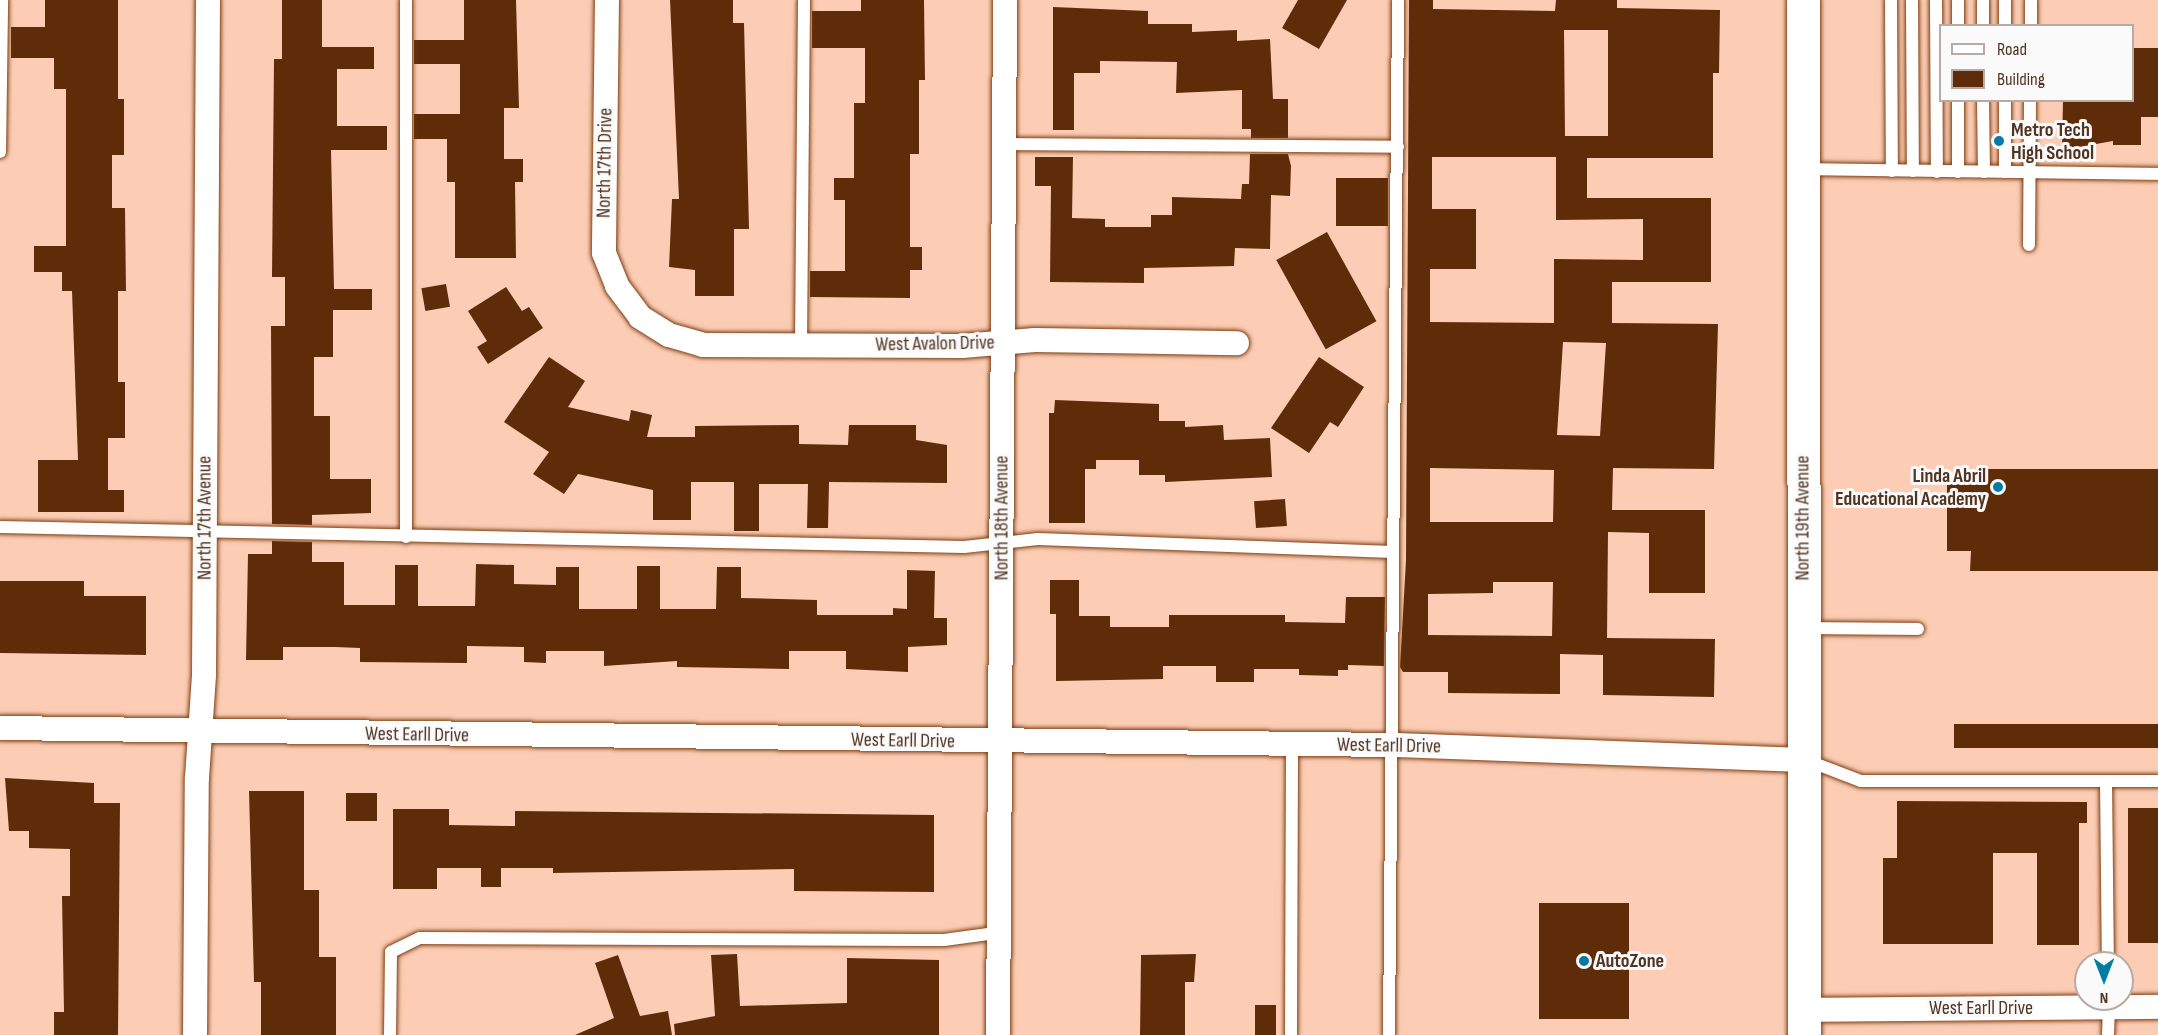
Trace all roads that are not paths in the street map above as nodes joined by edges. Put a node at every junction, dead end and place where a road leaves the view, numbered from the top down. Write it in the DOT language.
graph roads {
  1 [pos="2,0"];
  2 [pos="208,0"];
  3 [pos="406,0"];
  4 [pos="607,0"];
  5 [pos="804,0"];
  6 [pos="1005,0"];
  7 [pos="1398,0"];
  8 [pos="1803,0"];
  9 [pos="1891,0"];
  10 [pos="1912,0"];
  11 [pos="1936,0"];
  12 [pos="1958,0"];
  13 [pos="1983,0"];
  14 [pos="2006,0"];
  15 [pos="2031,0"];
  16 [pos="1958,24"];
  17 [pos="1983,24"];
  18 [pos="2006,24"];
  19 [pos="2031,24"];
  20 [pos="1958,102"];
  21 [pos="1983,102"];
  22 [pos="2005,102"];
  23 [pos="2030,102"];
  24 [pos="1003,144"];
  25 [pos="1398,147"];
  26 [pos="0,152"];
  27 [pos="1802,169"];
  28 [pos="1892,171"];
  29 [pos="1914,171"];
  30 [pos="1937,171"];
  31 [pos="1958,172"];
  32 [pos="1984,172"];
  33 [pos="2005,172"];
  34 [pos="2029,173"];
  35 [pos="2158,174"];
  36 [pos="2030,245"];
  37 [pos="640,317"];
  38 [pos="1003,342"];
  39 [pos="1237,343"];
  40 [pos="801,345"];
  41 [pos="0,527"];
  42 [pos="205,532"];
  43 [pos="406,537"];
  44 [pos="1002,543"];
  45 [pos="1393,552"];
  46 [pos="1804,628"];
  47 [pos="1918,628"];
  48 [pos="0,728"];
  49 [pos="200,731"];
  50 [pos="1000,743"];
  51 [pos="1292,744"];
  52 [pos="1395,745"];
  53 [pos="1805,760"];
  54 [pos="2106,781"];
  55 [pos="2158,782"];
  56 [pos="996,933"];
  57 [pos="2108,951"];
  58 [pos="2074,1005"];
  59 [pos="2134,1005"];
  60 [pos="2158,1007"];
  61 [pos="2109,1011"];
  62 [pos="1804,1022"];
  63 [pos="195,1035"];
  64 [pos="390,1035"];
  65 [pos="998,1035"];
  66 [pos="1291,1035"];
  67 [pos="1389,1035"];
  68 [pos="2108,1035"];
  1 -- 26 [label="lane"];
  2 -- 42 [label="street, North 17th Avenue"];
  3 -- 43 [label="lane"];
  4 -- 37 [label="street, North 17th Drive"];
  5 -- 40 [label="lane"];
  6 -- 24 [label="street, North 18th Avenue"];
  7 -- 25 [label="lane"];
  8 -- 27 [label="main road, North 19th Avenue"];
  9 -- 28 [label="lane"];
  10 -- 29 [label="lane"];
  11 -- 30 [label="lane"];
  12 -- 16 [label="lane"];
  13 -- 17 [label="lane"];
  14 -- 18 [label="lane"];
  15 -- 19 [label="lane"];
  20 -- 31 [label="lane"];
  21 -- 32 [label="lane"];
  22 -- 33 [label="lane"];
  23 -- 34 [label="lane"];
  24 -- 25 [label="lane"];
  24 -- 38 [label="street, North 18th Avenue"];
  25 -- 45 [label="lane"];
  27 -- 28 [label="lane"];
  27 -- 46 [label="main road, North 19th Avenue"];
  28 -- 29 [label="lane"];
  29 -- 30 [label="lane"];
  30 -- 31 [label="lane"];
  31 -- 32 [label="lane"];
  32 -- 33 [label="lane"];
  33 -- 34 [label="lane"];
  34 -- 35 [label="lane"];
  34 -- 36 [label="lane"];
  37 -- 40 [label="street, West Avalon Drive"];
  38 -- 39 [label="street, West Avalon Drive"];
  38 -- 40 [label="street, West Avalon Drive"];
  38 -- 44 [label="street, North 18th Avenue"];
  41 -- 42 [label="lane"];
  42 -- 43 [label="lane"];
  42 -- 49 [label="street, North 17th Avenue"];
  43 -- 44 [label="lane"];
  44 -- 45 [label="lane"];
  44 -- 50 [label="street, North 18th Avenue"];
  45 -- 52 [label="lane"];
  46 -- 47 [label="lane"];
  46 -- 53 [label="main road, North 19th Avenue"];
  48 -- 49 [label="street, West Earll Drive"];
  49 -- 50 [label="street, West Earll Drive"];
  49 -- 63 [label="street, North 17th Avenue"];
  50 -- 51 [label="street, West Earll Drive"];
  50 -- 56 [label="street, North 18th Avenue"];
  51 -- 52 [label="street, West Earll Drive"];
  51 -- 66 [label="lane"];
  52 -- 53 [label="street, West Earll Drive"];
  52 -- 67 [label="lane"];
  53 -- 54 [label="lane"];
  53 -- 62 [label="main road, North 19th Avenue"];
  54 -- 55 [label="lane"];
  54 -- 57 [label="lane"];
  56 -- 64 [label="lane"];
  56 -- 65 [label="street, North 18th Avenue"];
  58 -- 62 [label="street, West Earll Drive"];
  59 -- 60 [label="street, West Earll Drive"];
  61 -- 68 [label="lane"];
}
